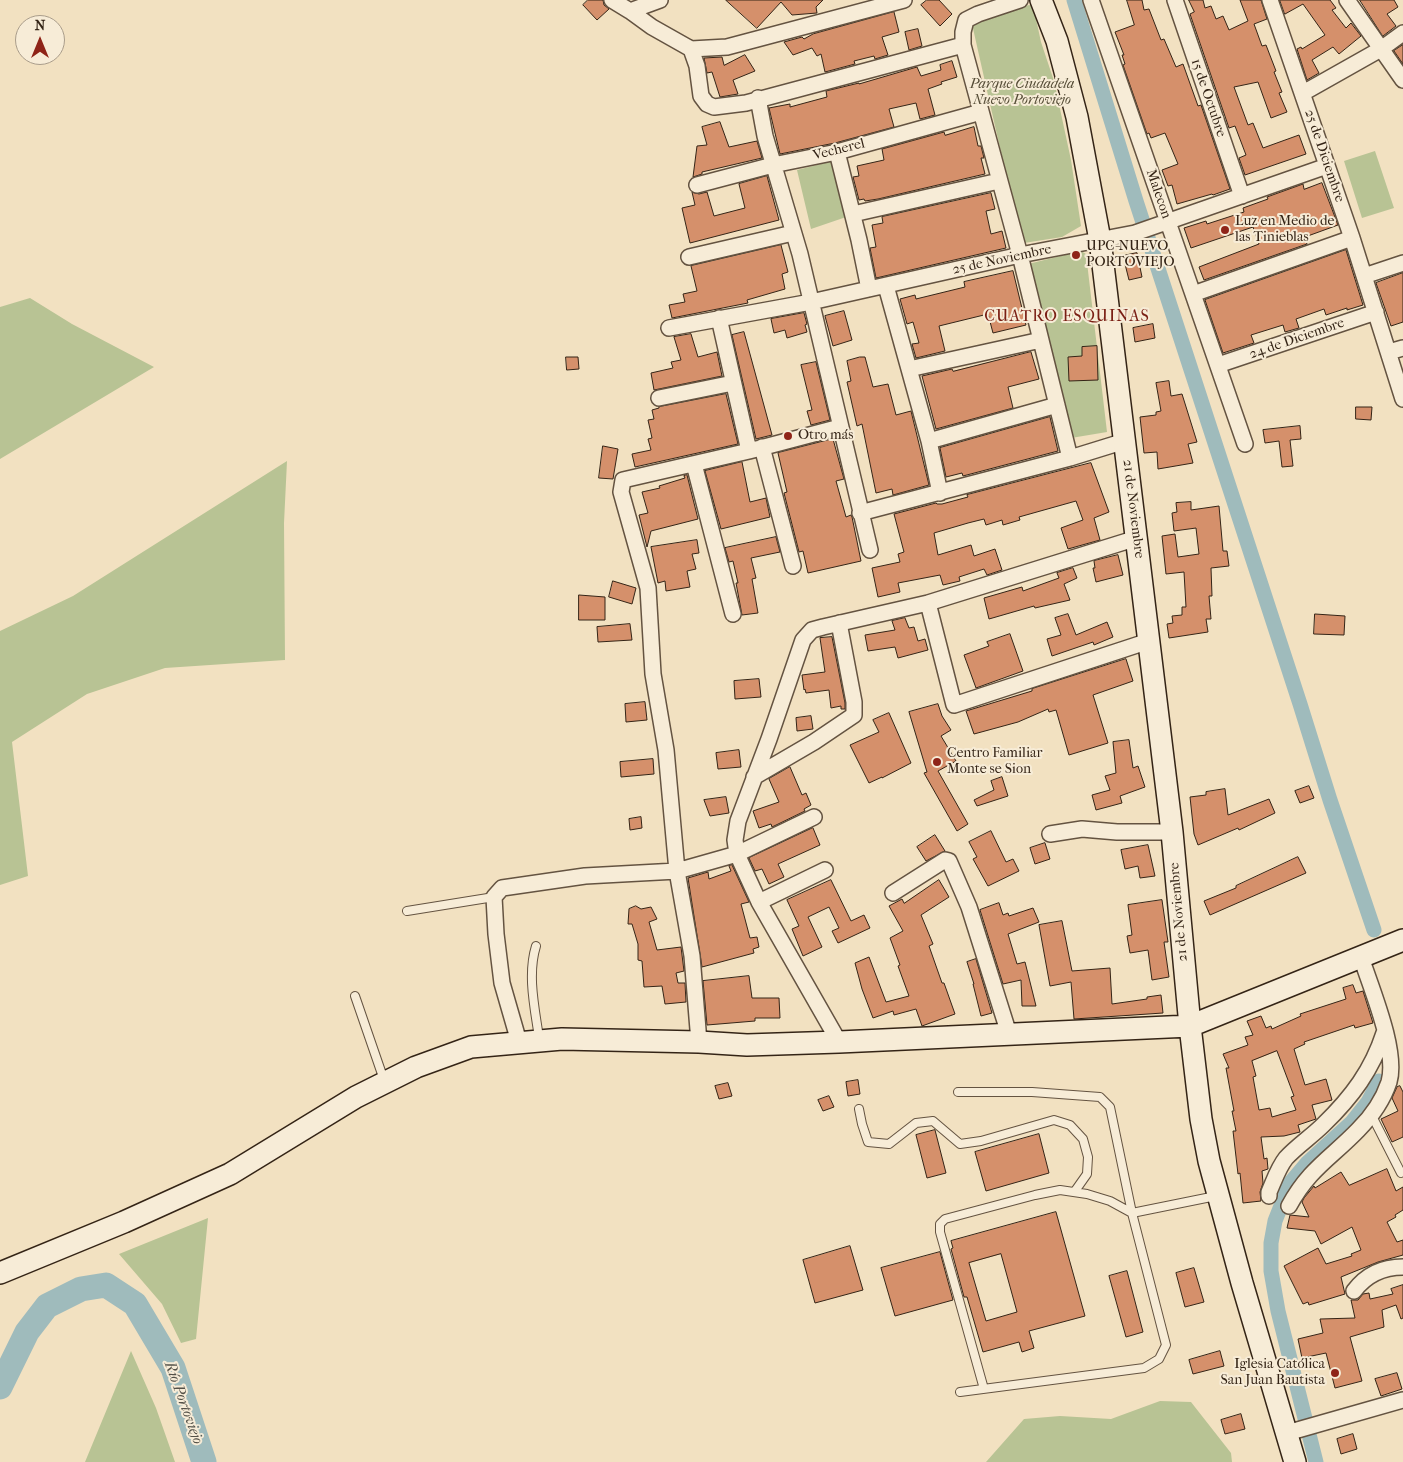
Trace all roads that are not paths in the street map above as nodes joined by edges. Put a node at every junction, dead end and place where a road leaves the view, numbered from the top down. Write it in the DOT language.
graph roads {
  1 [pos="612,0"];
  2 [pos="660,0"];
  3 [pos="904,0"];
  4 [pos="1020,0"];
  5 [pos="1041,0"];
  6 [pos="1091,0"];
  7 [pos="1175,0"];
  8 [pos="1270,0"];
  9 [pos="1347,0"];
  10 [pos="630,11"];
  11 [pos="1403,33"];
  12 [pos="963,45"];
  13 [pos="692,49"];
  14 [pos="1381,49"];
  15 [pos="1403,80"];
  16 [pos="1303,93"];
  17 [pos="758,98"];
  18 [pos="981,112"];
  19 [pos="836,152"];
  20 [pos="773,165"];
  21 [pos="1327,166"];
  22 [pos="999,181"];
  23 [pos="696,185"];
  24 [pos="1242,196"];
  25 [pos="853,214"];
  26 [pos="1163,224"];
  27 [pos="793,233"];
  28 [pos="1352,238"];
  29 [pos="1100,240"];
  30 [pos="1020,256"];
  31 [pos="689,257"];
  32 [pos="1403,263"];
  33 [pos="1364,276"];
  34 [pos="886,286"];
  35 [pos="869,290"];
  36 [pos="1193,294"];
  37 [pos="811,302"];
  38 [pos="1376,312"];
  39 [pos="720,318"];
  40 [pos="669,328"];
  41 [pos="1041,340"];
  42 [pos="1396,350"];
  43 [pos="1218,365"];
  44 [pos="909,369"];
  45 [pos="733,383"];
  46 [pos="659,398"];
  47 [pos="1403,399"];
  48 [pos="1057,405"];
  49 [pos="840,427"];
  50 [pos="929,441"];
  51 [pos="1125,441"];
  52 [pos="1245,444"];
  53 [pos="756,449"];
  54 [pos="1070,458"];
  55 [pos="694,464"];
  56 [pos="940,493"];
  57 [pos="860,513"];
  58 [pos="1137,538"];
  59 [pos="870,550"];
  60 [pos="793,566"];
  61 [pos="928,603"];
  62 [pos="733,614"];
  63 [pos="839,623"];
  64 [pos="1149,641"];
  65 [pos="754,777"];
  66 [pos="814,817"];
  67 [pos="1172,832"];
  68 [pos="1050,834"];
  69 [pos="737,854"];
  70 [pos="825,870"];
  71 [pos="677,871"];
  72 [pos="893,893"];
  73 [pos="494,897"];
  74 [pos="760,902"];
  75 [pos="407,911"];
  76 [pos="1403,940"];
  77 [pos="536,946"];
  78 [pos="1361,957"];
  79 [pos="355,996"];
  80 [pos="1190,1026"];
  81 [pos="1385,1029"];
  82 [pos="1009,1034"];
  83 [pos="529,1041"];
  84 [pos="699,1042"];
  85 [pos="839,1042"];
  86 [pos="385,1082"];
  87 [pos="958,1092"];
  88 [pos="859,1108"];
  89 [pos="1371,1114"];
  90 [pos="1401,1173"];
  91 [pos="1075,1191"];
  92 [pos="1218,1195"];
  93 [pos="1269,1196"];
  94 [pos="1289,1206"];
  95 [pos="1132,1213"];
  96 [pos="1403,1267"];
  97 [pos="4,1272"];
  98 [pos="1354,1290"];
  99 [pos="984,1389"];
  100 [pos="960,1392"];
  101 [pos="1403,1400"];
  102 [pos="1290,1432"];
  103 [pos="1295,1462"];
  1 -- 10 [label="street"];
  2 -- 10 [label="street"];
  3 -- 13 [label="street"];
  4 -- 12 [label="street"];
  5 -- 29 [label="street, 21 de Noviembre"];
  6 -- 26 [label="street, Malecon"];
  7 -- 24 [label="street, 15 de Octubre"];
  8 -- 16 [label="street, 25 de Diciembre"];
  9 -- 14 [label="street"];
  10 -- 13 [label="street"];
  11 -- 14 [label="street"];
  12 -- 17 [label="street"];
  12 -- 18 [label="street"];
  13 -- 17 [label="street"];
  14 -- 15 [label="street"];
  14 -- 16 [label="street"];
  16 -- 21 [label="street, 25 de Diciembre"];
  17 -- 20 [label="street"];
  18 -- 19 [label="street, Vecherel"];
  18 -- 22 [label="street"];
  19 -- 20 [label="street, Vecherel"];
  19 -- 25 [label="street"];
  20 -- 23 [label="street, Vecherel"];
  20 -- 27 [label="street"];
  21 -- 24 [label="street, 25 de Noviembre"];
  21 -- 28 [label="street, 25 de Diciembre"];
  22 -- 25 [label="street"];
  22 -- 30 [label="street"];
  24 -- 26 [label="street, 25 de Noviembre"];
  25 -- 35 [label="street"];
  26 -- 29 [label="street, 25 de Noviembre"];
  26 -- 36 [label="street, Malecon"];
  27 -- 31 [label="street"];
  27 -- 37 [label="street"];
  28 -- 33 [label="street, 25 de Diciembre"];
  28 -- 36 [label="street"];
  29 -- 30 [label="street, 25 de Noviembre"];
  29 -- 51 [label="street, 21 de Noviembre"];
  30 -- 34 [label="street, 25 de Noviembre"];
  30 -- 41 [label="street"];
  32 -- 33 [label="street"];
  33 -- 38 [label="street, 25 de Diciembre"];
  34 -- 35 [label="street, 25 de Noviembre"];
  34 -- 44 [label="street"];
  35 -- 37 [label="street, 25 de Noviembre"];
  36 -- 43 [label="street, Malecon"];
  37 -- 39 [label="street, 25 de Noviembre"];
  37 -- 49 [label="street"];
  38 -- 42 [label="street, 25 de Diciembre"];
  38 -- 43 [label="street, 24 de Diciembre"];
  39 -- 40 [label="street, 25 de Noviembre"];
  39 -- 45 [label="street"];
  41 -- 44 [label="street"];
  41 -- 48 [label="street"];
  42 -- 47 [label="street, 25 de Diciembre"];
  43 -- 52 [label="street, Malecon"];
  44 -- 50 [label="street"];
  45 -- 46 [label="street"];
  45 -- 53 [label="street"];
  48 -- 50 [label="street"];
  48 -- 54 [label="street"];
  49 -- 53 [label="street"];
  49 -- 57 [label="street"];
  50 -- 56 [label="street"];
  51 -- 54 [label="street"];
  51 -- 58 [label="street, 21 de Noviembre"];
  53 -- 55 [label="street"];
  53 -- 60 [label="street"];
  54 -- 56 [label="street"];
  55 -- 62 [label="street"];
  55 -- 71 [label="street"];
  56 -- 57 [label="street"];
  57 -- 59 [label="street"];
  58 -- 61 [label="street"];
  58 -- 64 [label="street, 21 de Noviembre"];
  61 -- 63 [label="street"];
  61 -- 64 [label="street"];
  63 -- 65 [label="street"];
  63 -- 65 [label="street"];
  64 -- 67 [label="street, 21 de Noviembre"];
  65 -- 69 [label="street"];
  66 -- 69 [label="street"];
  67 -- 68 [label="street"];
  67 -- 80 [label="street, 21 de Noviembre"];
  69 -- 71 [label="street"];
  69 -- 74 [label="street"];
  70 -- 74 [label="street"];
  71 -- 73 [label="street"];
  71 -- 84 [label="street"];
  72 -- 82 [label="street"];
  73 -- 75 [label="lane"];
  73 -- 83 [label="street"];
  74 -- 85 [label="street"];
  76 -- 78 [label="street"];
  77 -- 83 [label="lane"];
  78 -- 80 [label="street"];
  78 -- 81 [label="street"];
  79 -- 86 [label="lane"];
  80 -- 82 [label="street"];
  80 -- 92 [label="street, 21 de Noviembre"];
  81 -- 89 [label="street"];
  81 -- 93 [label="street"];
  82 -- 85 [label="street"];
  83 -- 84 [label="street"];
  83 -- 86 [label="street"];
  84 -- 85 [label="street"];
  86 -- 97 [label="street"];
  87 -- 95 [label="lane"];
  88 -- 91 [label="lane"];
  89 -- 90 [label="lane"];
  89 -- 94 [label="street"];
  91 -- 95 [label="lane"];
  91 -- 99 [label="lane"];
  92 -- 95 [label="lane"];
  92 -- 102 [label="street, 21 de Noviembre"];
  95 -- 99 [label="lane"];
  96 -- 98 [label="street"];
  99 -- 100 [label="lane"];
  101 -- 102 [label="street"];
  102 -- 103 [label="street, 21 de Noviembre"];
}
